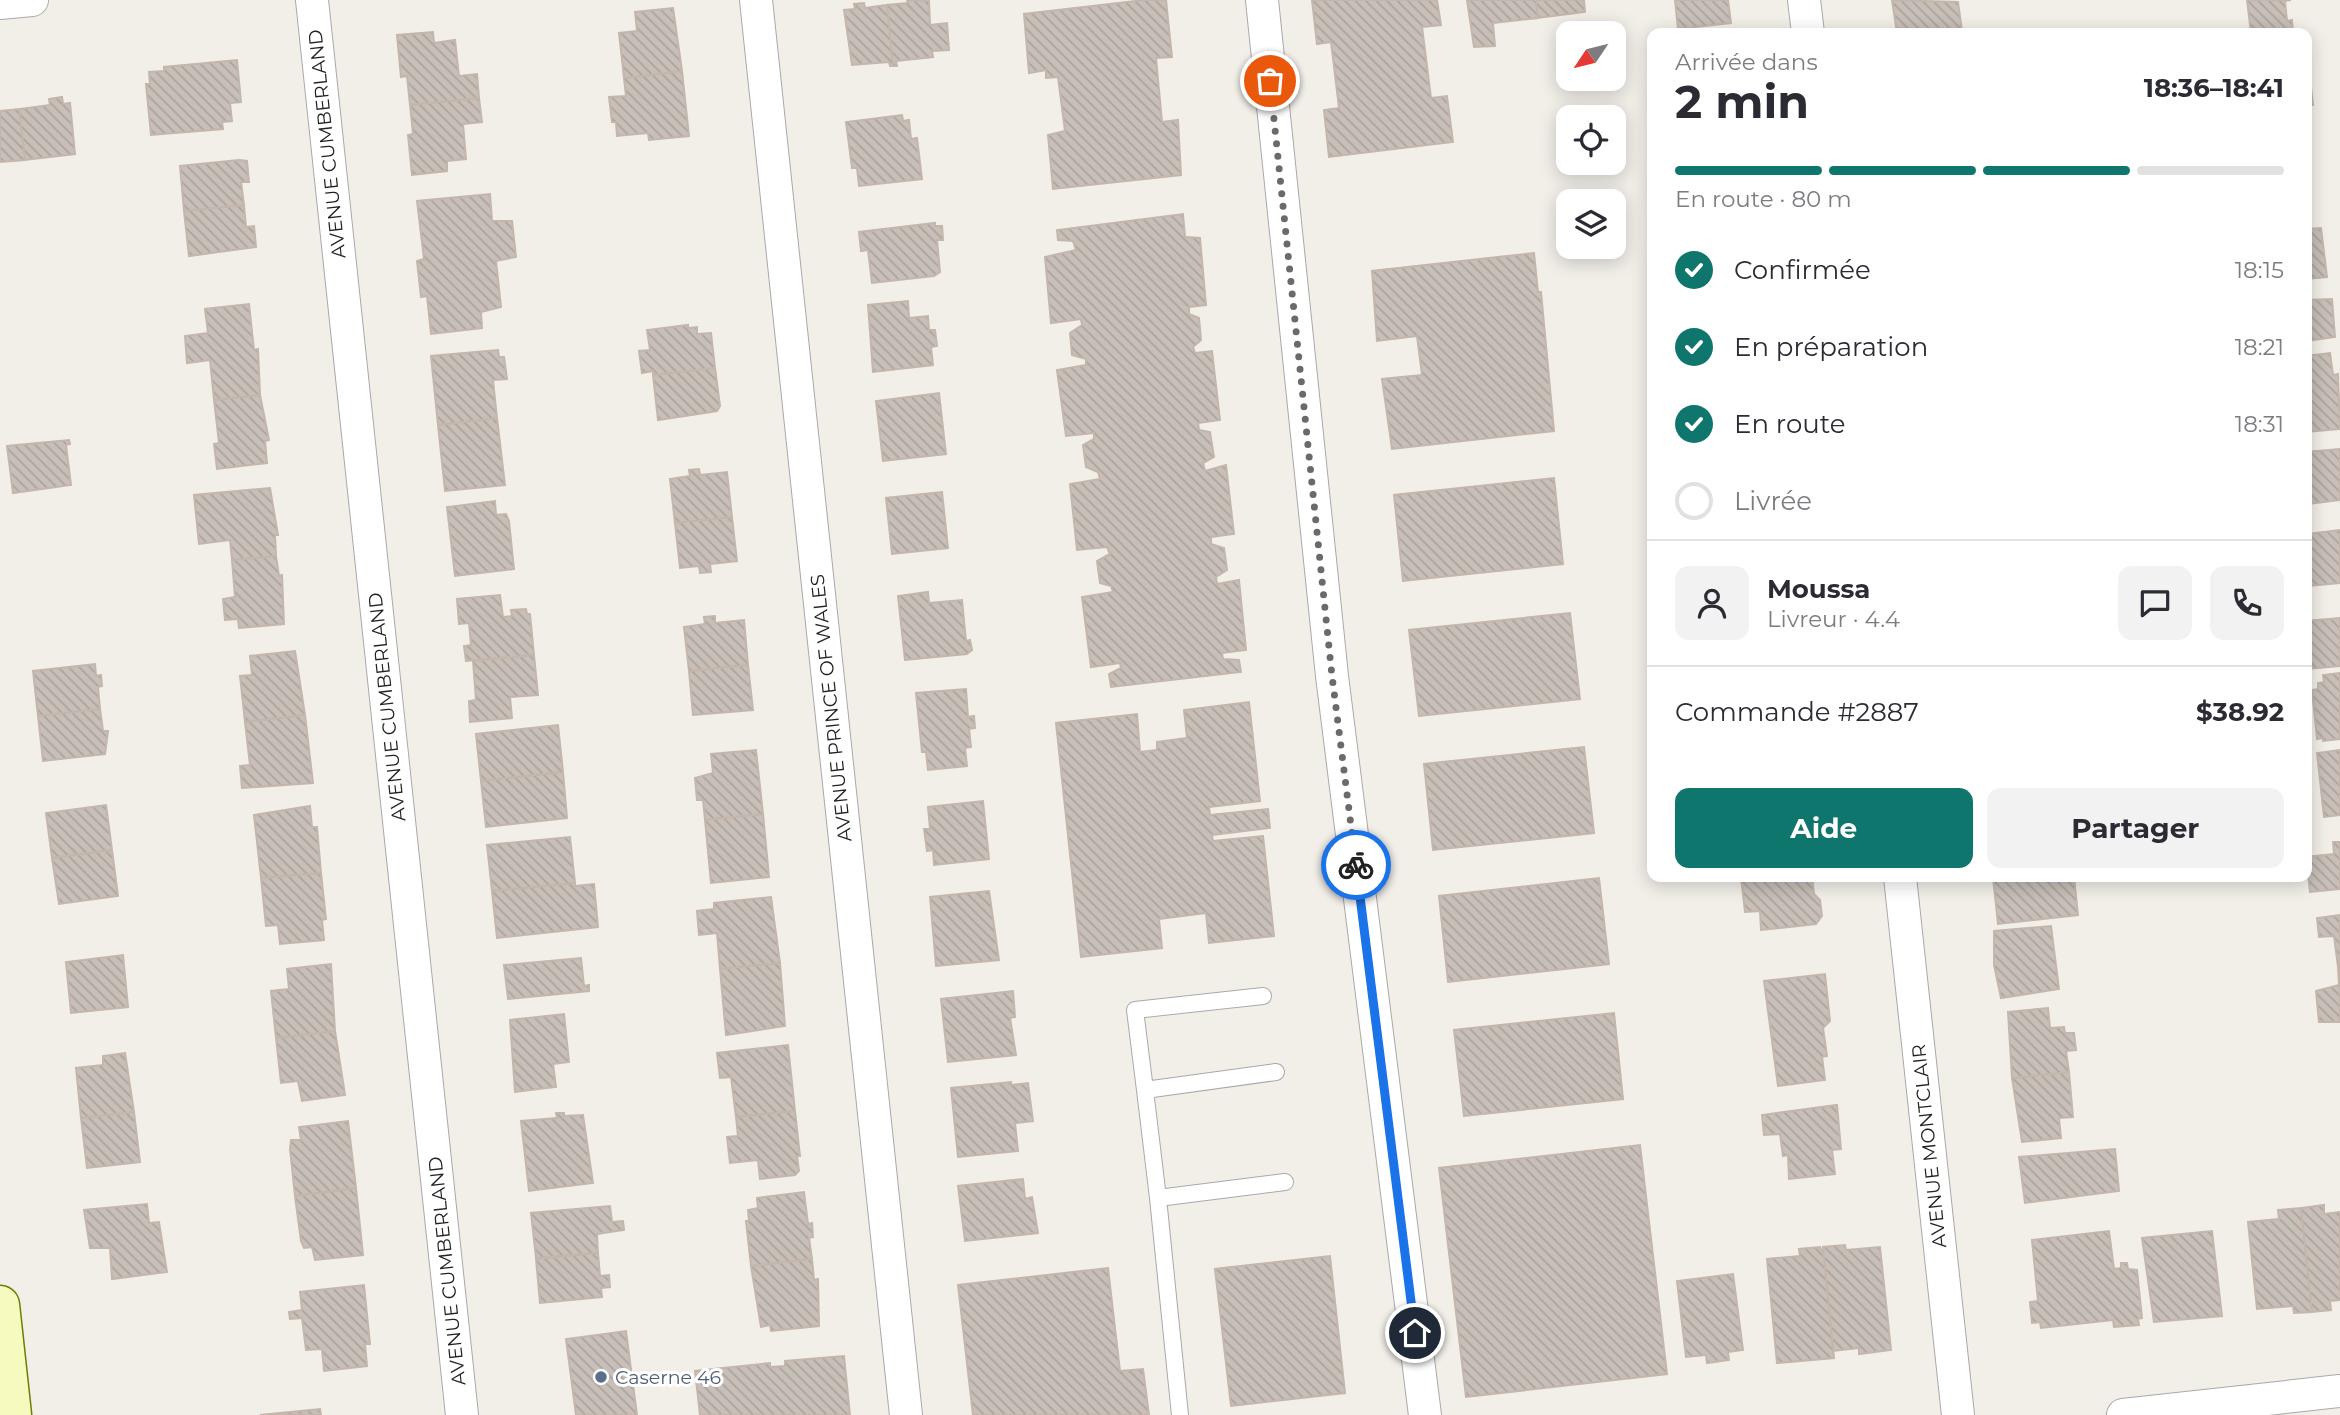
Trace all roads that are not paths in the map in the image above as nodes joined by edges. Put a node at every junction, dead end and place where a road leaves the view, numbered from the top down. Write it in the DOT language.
graph roads {
  1 [pos="32,0"];
  2 [pos="312,0"];
  3 [pos="756,0"];
  4 [pos="1262,0"];
  5 [pos="1804,0"];
  6 [pos="0,3"];
  7 [pos="1807,28"];
  8 [pos="1901,882"];
  9 [pos="1263,996"];
  10 [pos="1276,1072"];
  11 [pos="1145,1090"];
  12 [pos="1285,1182"];
  13 [pos="1158,1198"];
  14 [pos="0,1305"];
  15 [pos="2340,1391"];
  16 [pos="8,1409"];
  17 [pos="462,1415"];
  18 [pos="906,1415"];
  19 [pos="1180,1415"];
  20 [pos="1425,1415"];
  21 [pos="1958,1415"];
  22 [pos="2123,1415"];
  1 -- 6 [label="street"];
  2 -- 17 [label="street, AVENUE CUMBERLAND"];
  3 -- 18 [label="street, AVENUE PRINCE OF WALES"];
  4 -- 20 [label="street"];
  5 -- 7 [label="street"];
  8 -- 21 [label="street, AVENUE MONTCLAIR"];
  9 -- 11 [label="lane"];
  10 -- 11 [label="lane"];
  11 -- 13 [label="lane"];
  12 -- 13 [label="lane"];
  13 -- 19 [label="lane"];
  14 -- 16 [label="main road"];
  15 -- 22 [label="street"];
}
